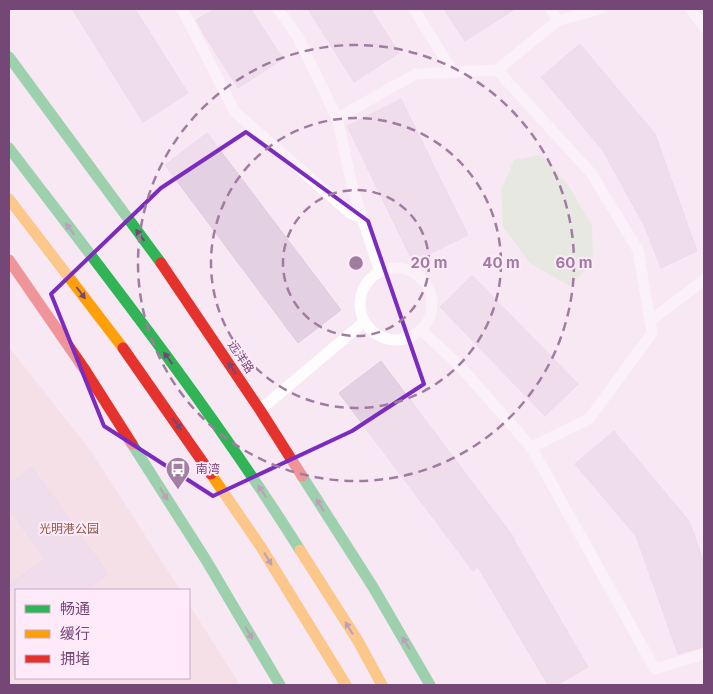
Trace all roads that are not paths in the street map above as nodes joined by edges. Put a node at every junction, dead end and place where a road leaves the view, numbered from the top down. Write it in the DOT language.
graph roads {
  1 [pos="182,9"];
  2 [pos="278,9"];
  3 [pos="414,9"];
  4 [pos="551,9"];
  5 [pos="600,9"];
  6 [pos="691,9"];
  7 [pos="557,21"];
  8 [pos="704,27"];
  9 [pos="9,57"];
  10 [pos="497,70"];
  11 [pos="453,72"];
  12 [pos="337,118"];
  13 [pos="9,148"];
  14 [pos="9,199"];
  15 [pos="362,219"];
  16 [pos="9,260"];
  17 [pos="380,272"];
  18 [pos="704,280"];
  19 [pos="650,321"];
  20 [pos="364,322"];
  21 [pos="421,330"];
  22 [pos="260,410"];
  23 [pos="531,447"];
  24 [pos="704,654"];
  25 [pos="280,685"];
  26 [pos="346,685"];
  27 [pos="382,685"];
  28 [pos="430,685"];
  1 -- 15 [label="lane"];
  2 -- 12 [label="lane"];
  3 -- 11 [label="lane"];
  4 -- 7 [label="lane"];
  5 -- 7 [label="lane"];
  6 -- 8 [label="lane"];
  7 -- 10 [label="lane"];
  22 -- 9 [label="main road, 远洋路, one-way"];
  10 -- 11 [label="lane"];
  10 -- 19 [label="lane"];
  11 -- 12 [label="lane"];
  12 -- 15 [label="lane"];
  27 -- 13 [label="main road, one-way"];
  14 -- 26 [label="main road, one-way"];
  15 -- 17 [label="lane"];
  16 -- 25 [label="main road, one-way"];
  17 -- 20 [label="lane"];
  17 -- 21 [label="lane"];
  18 -- 19 [label="lane"];
  19 -- 23 [label="lane"];
  20 -- 21 [label="lane"];
  20 -- 22 [label="lane"];
  21 -- 23 [label="lane"];
  28 -- 22 [label="main road, 远洋路, one-way"];
  23 -- 24 [label="lane"];
}
